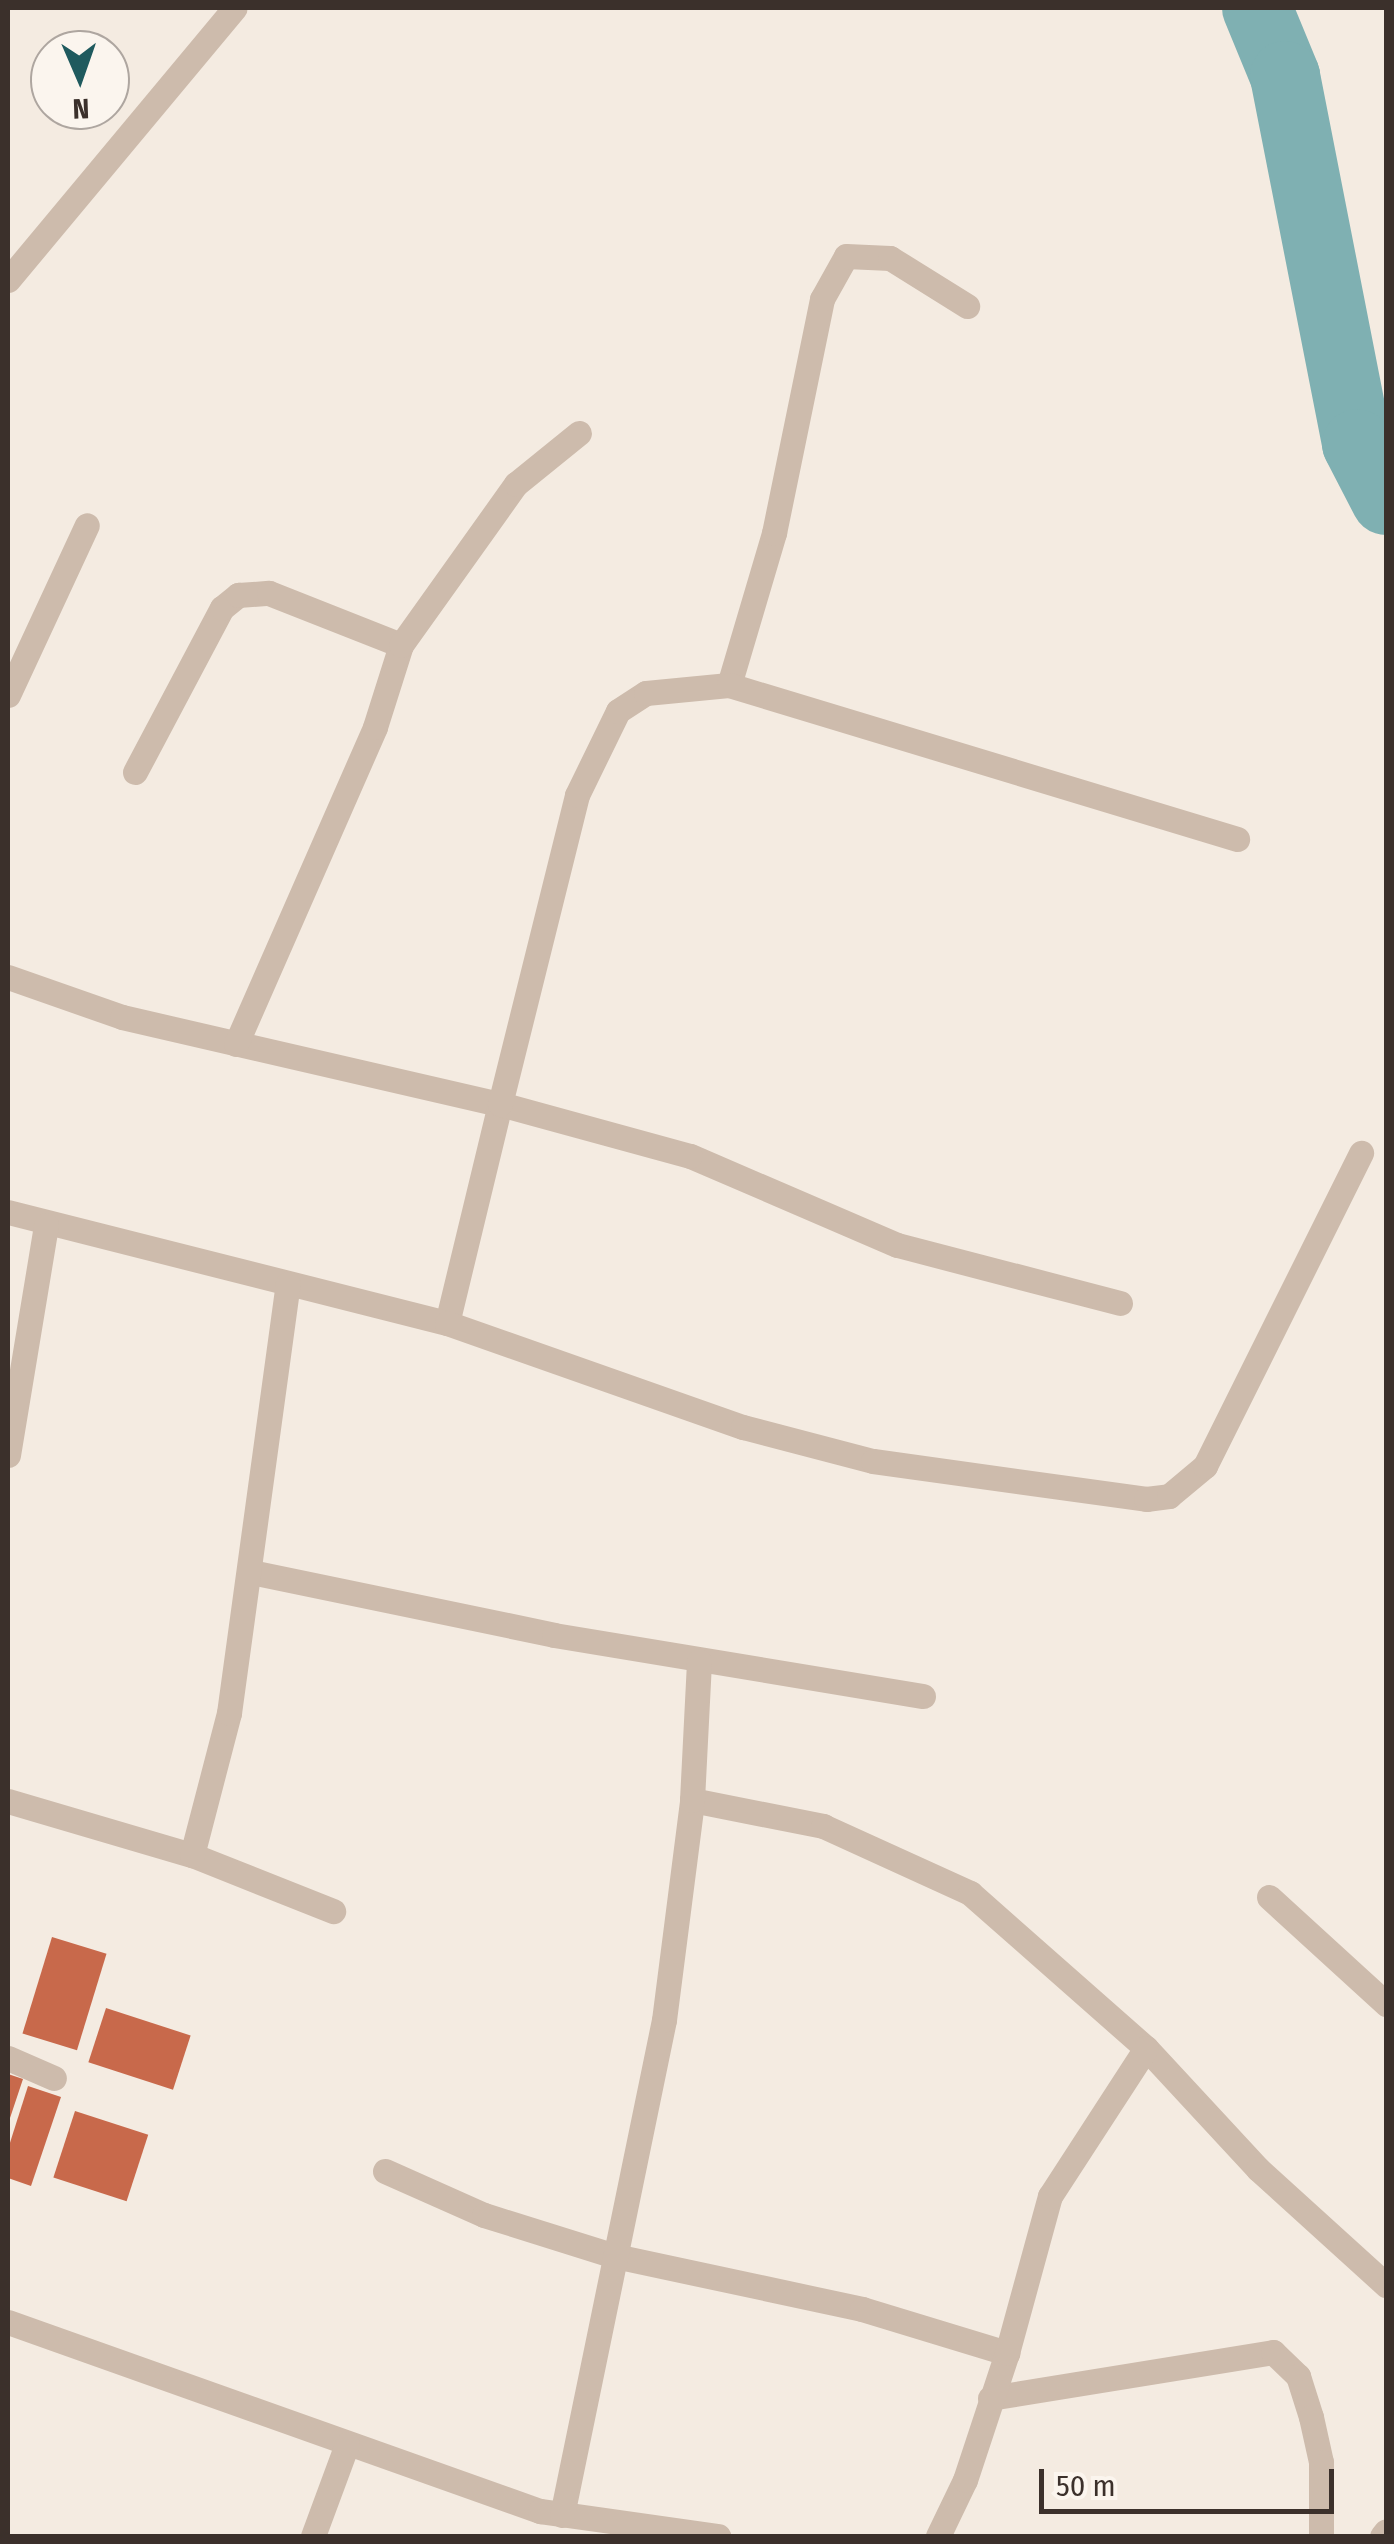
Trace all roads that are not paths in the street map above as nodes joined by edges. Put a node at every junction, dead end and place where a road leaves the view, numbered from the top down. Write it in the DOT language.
graph roads {
  1 [pos="235,8"];
  2 [pos="19,246"];
  3 [pos="8,280"];
  4 [pos="968,306"];
  5 [pos="579,434"];
  6 [pos="87,526"];
  7 [pos="401,645"];
  8 [pos="729,685"];
  9 [pos="8,695"];
  10 [pos="135,772"];
  11 [pos="1237,840"];
  12 [pos="8,978"];
  13 [pos="236,1044"];
  14 [pos="500,1104"];
  15 [pos="1362,1153"];
  16 [pos="8,1212"];
  17 [pos="46,1225"];
  18 [pos="288,1284"];
  19 [pos="1120,1302"];
  20 [pos="447,1323"];
  21 [pos="8,1454"];
  22 [pos="251,1572"];
  23 [pos="699,1661"];
  24 [pos="923,1696"];
  25 [pos="8,1800"];
  26 [pos="692,1800"];
  27 [pos="192,1855"];
  28 [pos="1269,1898"];
  29 [pos="333,1911"];
  30 [pos="1386,2004"];
  31 [pos="1146,2048"];
  32 [pos="8,2058"];
  33 [pos="54,2078"];
  34 [pos="385,2171"];
  35 [pos="616,2256"];
  36 [pos="1386,2285"];
  37 [pos="8,2322"];
  38 [pos="1008,2353"];
  39 [pos="990,2398"];
  40 [pos="347,2444"];
  41 [pos="546,2521"];
  42 [pos="312,2536"];
  43 [pos="718,2536"];
  44 [pos="938,2536"];
  45 [pos="1321,2536"];
  1 -- 2 [label="street"];
  2 -- 3 [label="street"];
  4 -- 8 [label="street"];
  5 -- 7 [label="street"];
  6 -- 9 [label="street"];
  7 -- 10 [label="street"];
  7 -- 13 [label="street"];
  8 -- 11 [label="street"];
  8 -- 14 [label="street"];
  12 -- 13 [label="street"];
  13 -- 14 [label="street"];
  14 -- 19 [label="street"];
  14 -- 20 [label="street"];
  15 -- 20 [label="street"];
  16 -- 17 [label="street"];
  17 -- 18 [label="street"];
  17 -- 21 [label="street"];
  18 -- 20 [label="street"];
  18 -- 22 [label="street"];
  22 -- 23 [label="street"];
  22 -- 27 [label="street"];
  23 -- 24 [label="street"];
  23 -- 26 [label="street"];
  25 -- 27 [label="street"];
  26 -- 31 [label="street"];
  26 -- 35 [label="street"];
  27 -- 29 [label="street"];
  28 -- 30 [label="street"];
  31 -- 36 [label="street"];
  31 -- 38 [label="street"];
  32 -- 33 [label="street"];
  34 -- 35 [label="street"];
  35 -- 38 [label="street"];
  35 -- 41 [label="street"];
  37 -- 40 [label="street"];
  38 -- 39 [label="street"];
  39 -- 44 [label="street"];
  39 -- 45 [label="street"];
  40 -- 41 [label="street"];
  40 -- 42 [label="street"];
  41 -- 43 [label="street"];
}
